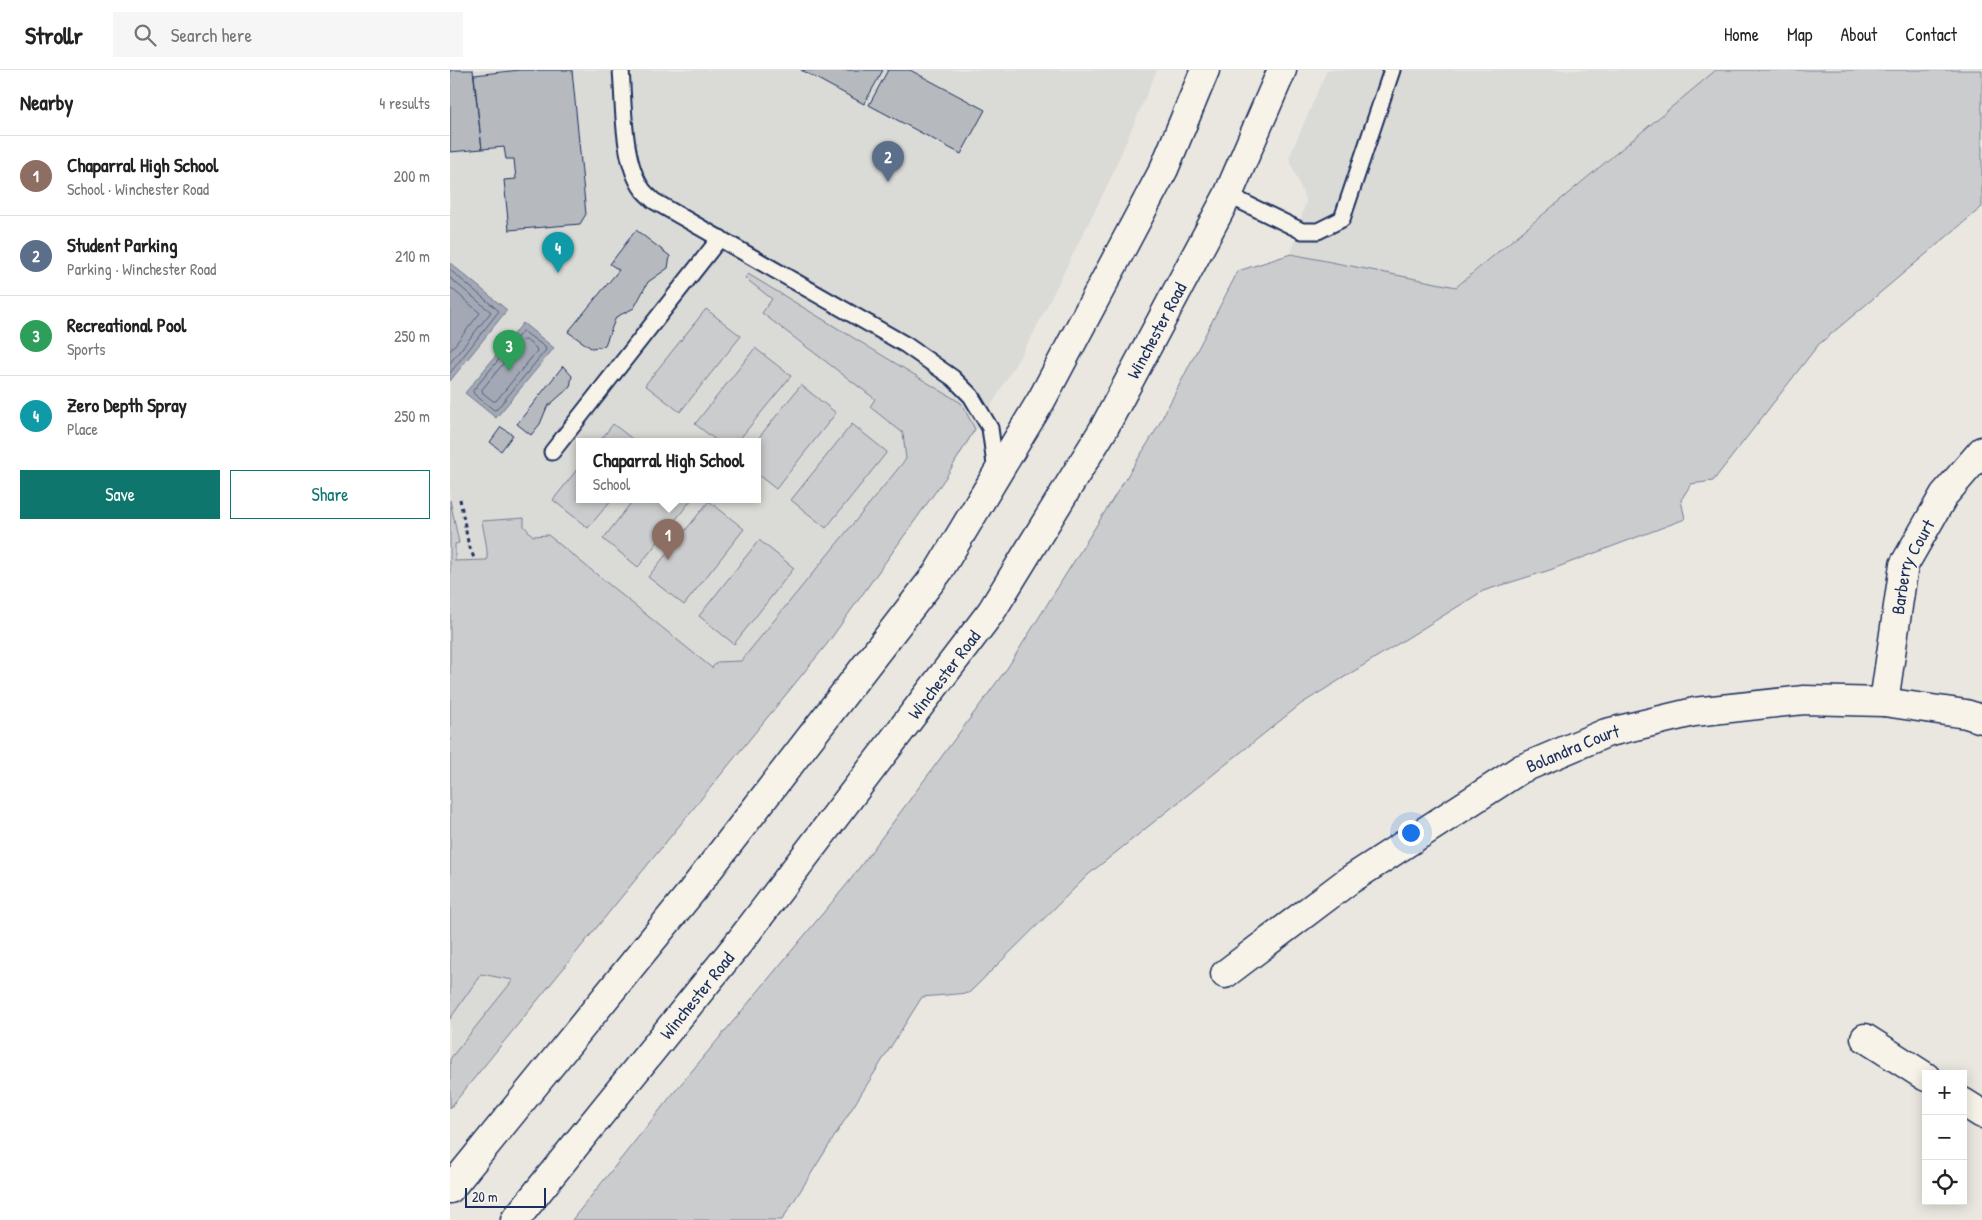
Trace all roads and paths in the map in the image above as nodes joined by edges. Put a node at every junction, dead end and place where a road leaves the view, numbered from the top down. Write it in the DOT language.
graph roads {
  1 [pos="621,70"];
  2 [pos="1205,70"];
  3 [pos="1282,70"];
  4 [pos="1392,70"];
  5 [pos="1228,196"];
  6 [pos="720,238"];
  7 [pos="1982,451"];
  8 [pos="552,452"];
  9 [pos="996,475"];
  10 [pos="460,499"];
  11 [pos="475,560"];
  12 [pos="1884,702"];
  13 [pos="1982,719"];
  14 [pos="1225,974"];
  15 [pos="1865,1038"];
  16 [pos="1922,1074"];
  17 [pos="1967,1105"];
  18 [pos="1982,1114"];
  19 [pos="450,1189"];
  20 [pos="515,1220"];
  1 -- 6 [label="lane"];
  2 -- 9 [label="main road"];
  3 -- 5 [label="main road, Winchester Road"];
  4 -- 5 [label="lane"];
  5 -- 20 [label="main road, Winchester Road"];
  6 -- 8 [label="lane"];
  6 -- 9 [label="lane"];
  7 -- 12 [label="main road, Barberry Court"];
  9 -- 19 [label="main road"];
  10 -- 11 [label="path"];
  12 -- 13 [label="main road, Bolandra Court"];
  12 -- 14 [label="main road, Bolandra Court"];
  15 -- 16 [label="main road"];
  17 -- 18 [label="main road"];
}
